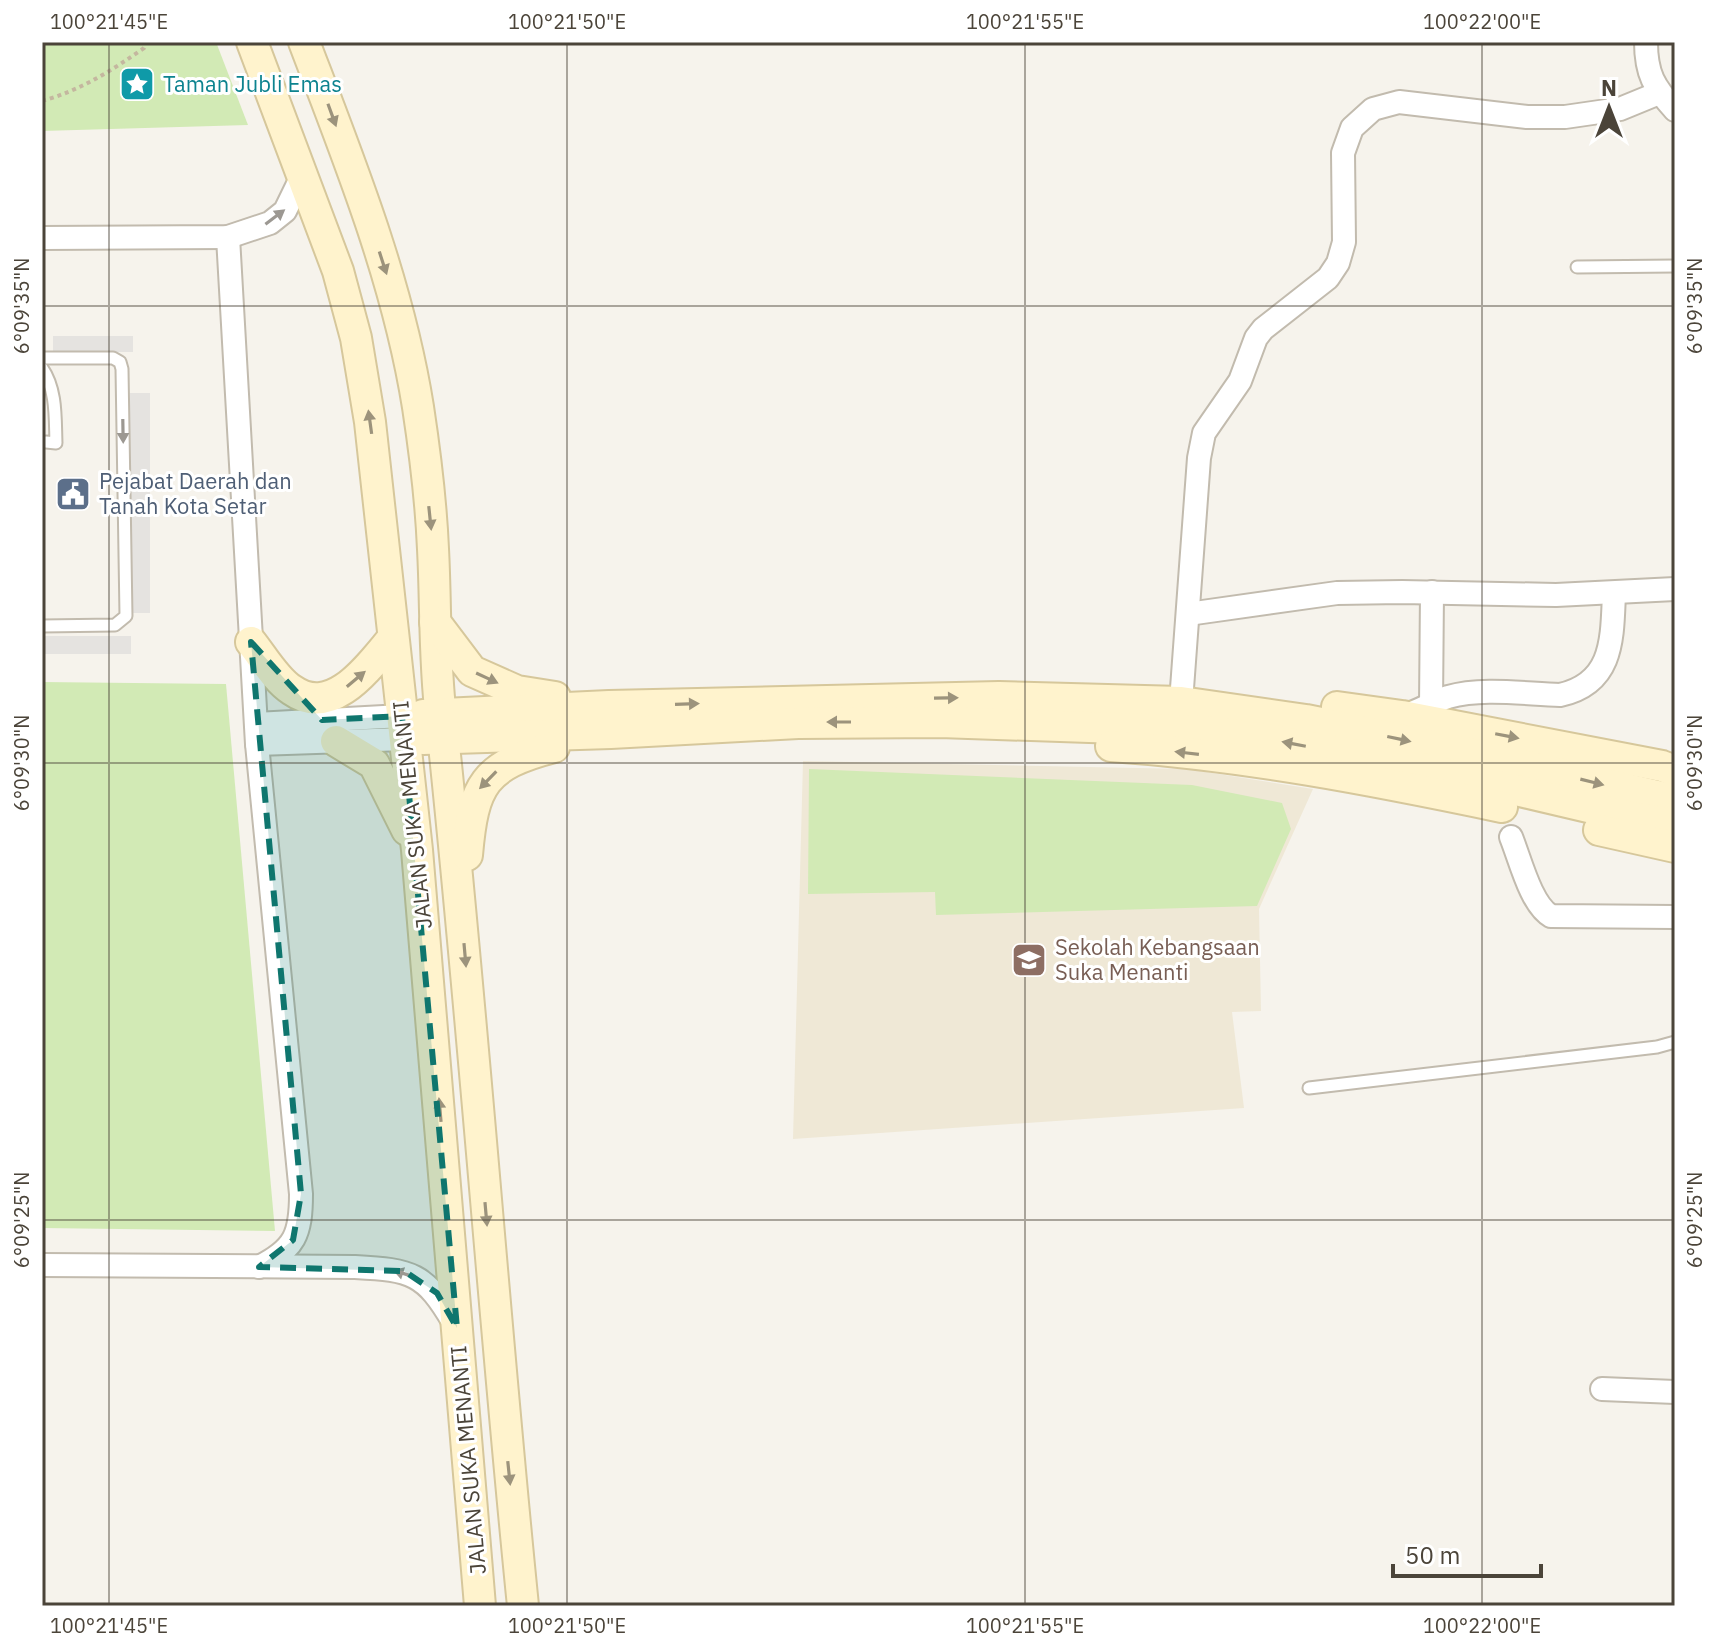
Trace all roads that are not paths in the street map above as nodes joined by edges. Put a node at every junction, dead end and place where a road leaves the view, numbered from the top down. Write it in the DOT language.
graph roads {
  1 [pos="252,42"];
  2 [pos="304,42"];
  3 [pos="1646,42"];
  4 [pos="1659,93"];
  5 [pos="1675,110"];
  6 [pos="303,174"];
  7 [pos="228,237"];
  8 [pos="42,238"];
  9 [pos="1675,266"];
  10 [pos="1577,267"];
  11 [pos="42,358"];
  12 [pos="42,368"];
  13 [pos="46,442"];
  14 [pos="1675,589"];
  15 [pos="1432,592"];
  16 [pos="1614,593"];
  17 [pos="1188,614"];
  18 [pos="435,622"];
  19 [pos="42,626"];
  20 [pos="393,638"];
  21 [pos="251,642"];
  22 [pos="289,689"];
  23 [pos="1181,702"];
  24 [pos="1431,705"];
  25 [pos="1402,716"];
  26 [pos="610,720"];
  27 [pos="940,722"];
  28 [pos="442,726"];
  29 [pos="403,728"];
  30 [pos="329,731"];
  31 [pos="256,734"];
  32 [pos="1484,769"];
  33 [pos="1675,771"];
  34 [pos="1675,800"];
  35 [pos="1675,824"];
  36 [pos="1511,837"];
  37 [pos="1675,847"];
  38 [pos="417,850"];
  39 [pos="462,917"];
  40 [pos="1675,917"];
  41 [pos="1675,1042"];
  42 [pos="1309,1088"];
  43 [pos="42,1265"];
  44 [pos="259,1267"];
  45 [pos="457,1328"];
  46 [pos="1602,1389"];
  47 [pos="1675,1392"];
  48 [pos="480,1606"];
  49 [pos="523,1606"];
  1 -- 6 [label="main road, JALAN SUKA MENANTI"];
  2 -- 18 [label="main road, JALAN SUKA MENANTI, one-way"];
  3 -- 4 [label="street"];
  4 -- 5 [label="street"];
  4 -- 17 [label="street"];
  7 -- 6 [label="street, one-way"];
  20 -- 6 [label="main road, JALAN SUKA MENANTI, one-way"];
  7 -- 8 [label="street"];
  7 -- 21 [label="street"];
  9 -- 10 [label="lane"];
  11 -- 19 [label="lane, one-way"];
  12 -- 13 [label="lane"];
  14 -- 16 [label="street"];
  15 -- 16 [label="street"];
  15 -- 17 [label="street"];
  15 -- 24 [label="street"];
  16 -- 24 [label="street"];
  17 -- 23 [label="street"];
  18 -- 26 [label="main road, one-way"];
  18 -- 28 [label="main road, JALAN SUKA MENANTI"];
  22 -- 20 [label="main road, one-way"];
  20 -- 29 [label="main road, JALAN SUKA MENANTI"];
  21 -- 22 [label="main road"];
  21 -- 31 [label="street"];
  22 -- 30 [label="main road"];
  23 -- 25 [label="main road"];
  26 -- 23 [label="main road, one-way"];
  23 -- 32 [label="main road, one-way"];
  24 -- 25 [label="street"];
  25 -- 33 [label="main road, one-way"];
  27 -- 26 [label="main road, one-way"];
  26 -- 28 [label="main road"];
  26 -- 39 [label="main road, one-way"];
  32 -- 27 [label="main road, one-way"];
  37 -- 27 [label="main road, one-way"];
  28 -- 29 [label="main road"];
  28 -- 39 [label="main road, JALAN SUKA MENANTI"];
  29 -- 30 [label="street"];
  29 -- 38 [label="main road, JALAN SUKA MENANTI"];
  30 -- 31 [label="street"];
  30 -- 38 [label="main road"];
  31 -- 44 [label="street"];
  32 -- 34 [label="main road, one-way"];
  32 -- 35 [label="main road"];
  36 -- 40 [label="street"];
  45 -- 38 [label="main road, JALAN SUKA MENANTI, one-way"];
  39 -- 49 [label="main road, JALAN SUKA MENANTI, one-way"];
  41 -- 42 [label="lane"];
  43 -- 44 [label="street"];
  45 -- 44 [label="street, one-way"];
  45 -- 48 [label="main road, JALAN SUKA MENANTI"];
  46 -- 47 [label="street"];
}
